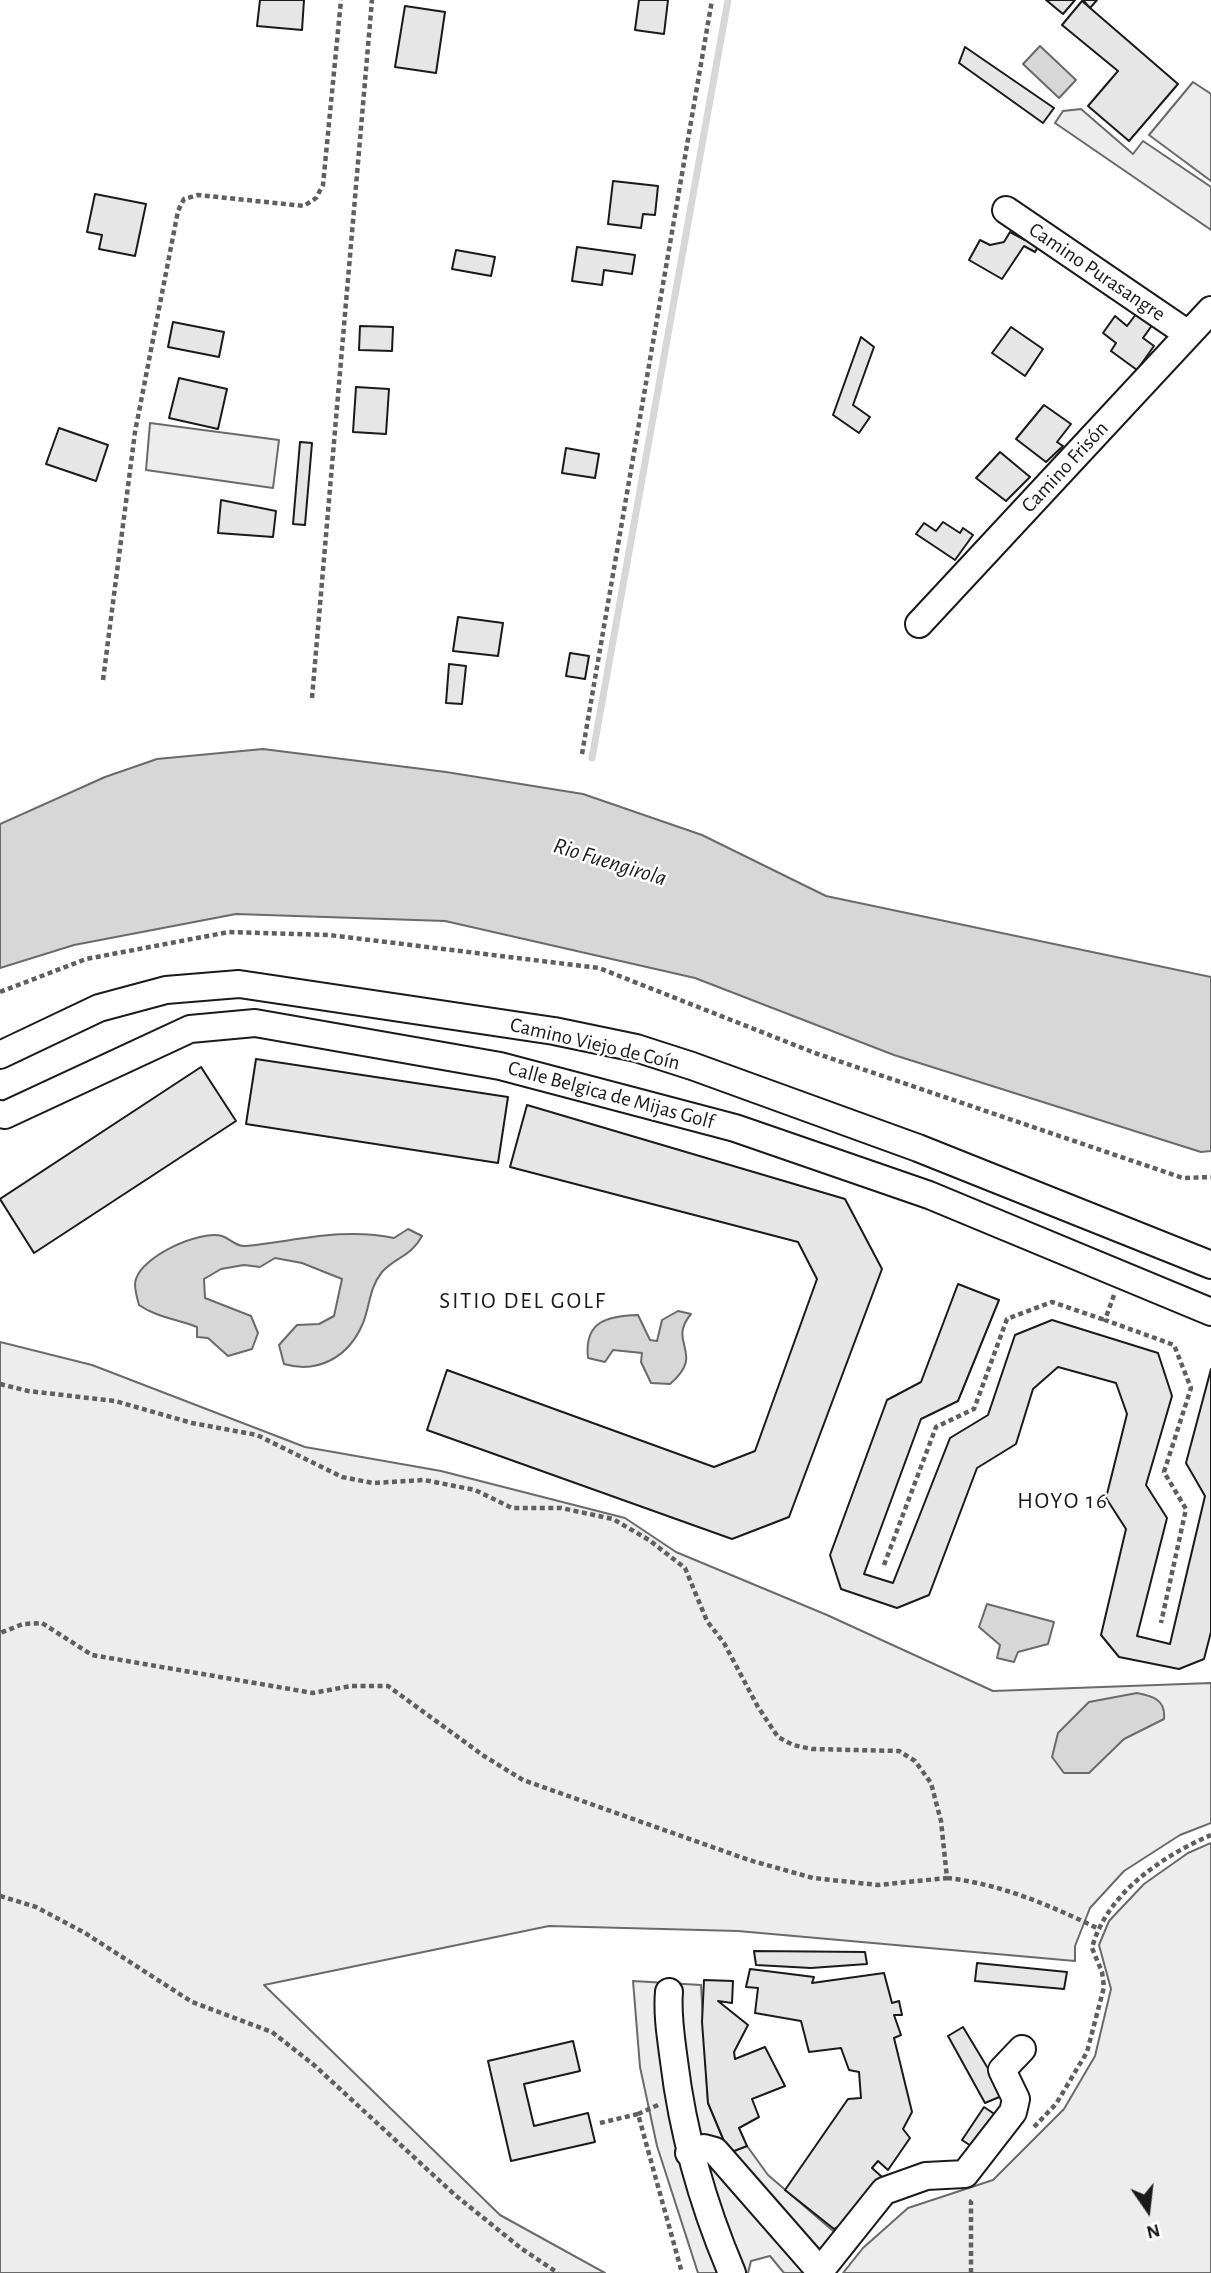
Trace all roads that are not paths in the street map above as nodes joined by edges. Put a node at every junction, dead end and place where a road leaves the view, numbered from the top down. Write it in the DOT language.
graph roads {
  1 [pos="1006,210"];
  2 [pos="1211,310"];
  3 [pos="1188,334"];
  4 [pos="919,624"];
  5 [pos="0,1055"];
  6 [pos="0,1114"];
  7 [pos="918,1148"];
  8 [pos="968,1168"];
  9 [pos="931,1188"];
  10 [pos="1211,1265"];
  11 [pos="1211,1312"];
  12 [pos="669,1992"];
  13 [pos="1022,2049"];
  14 [pos="689,2153"];
  15 [pos="732,2273"];
  1 -- 3 [label="street, Camino Purasangre"];
  2 -- 3 [label="street, Camino Frisón"];
  3 -- 4 [label="street, Camino Frisón"];
  5 -- 7 [label="street, Camino Viejo de Coín"];
  6 -- 9 [label="street, Calle Belgica de Mijas Golf"];
  7 -- 8 [label="street, Camino Viejo de Coín"];
  7 -- 9 [label="street"];
  8 -- 9 [label="street"];
  8 -- 10 [label="street, Camino Viejo de Coín"];
  9 -- 11 [label="street, Calle Belgica de Mijas Golf"];
  12 -- 14 [label="street"];
  13 -- 14 [label="street"];
  14 -- 15 [label="street"];
}
